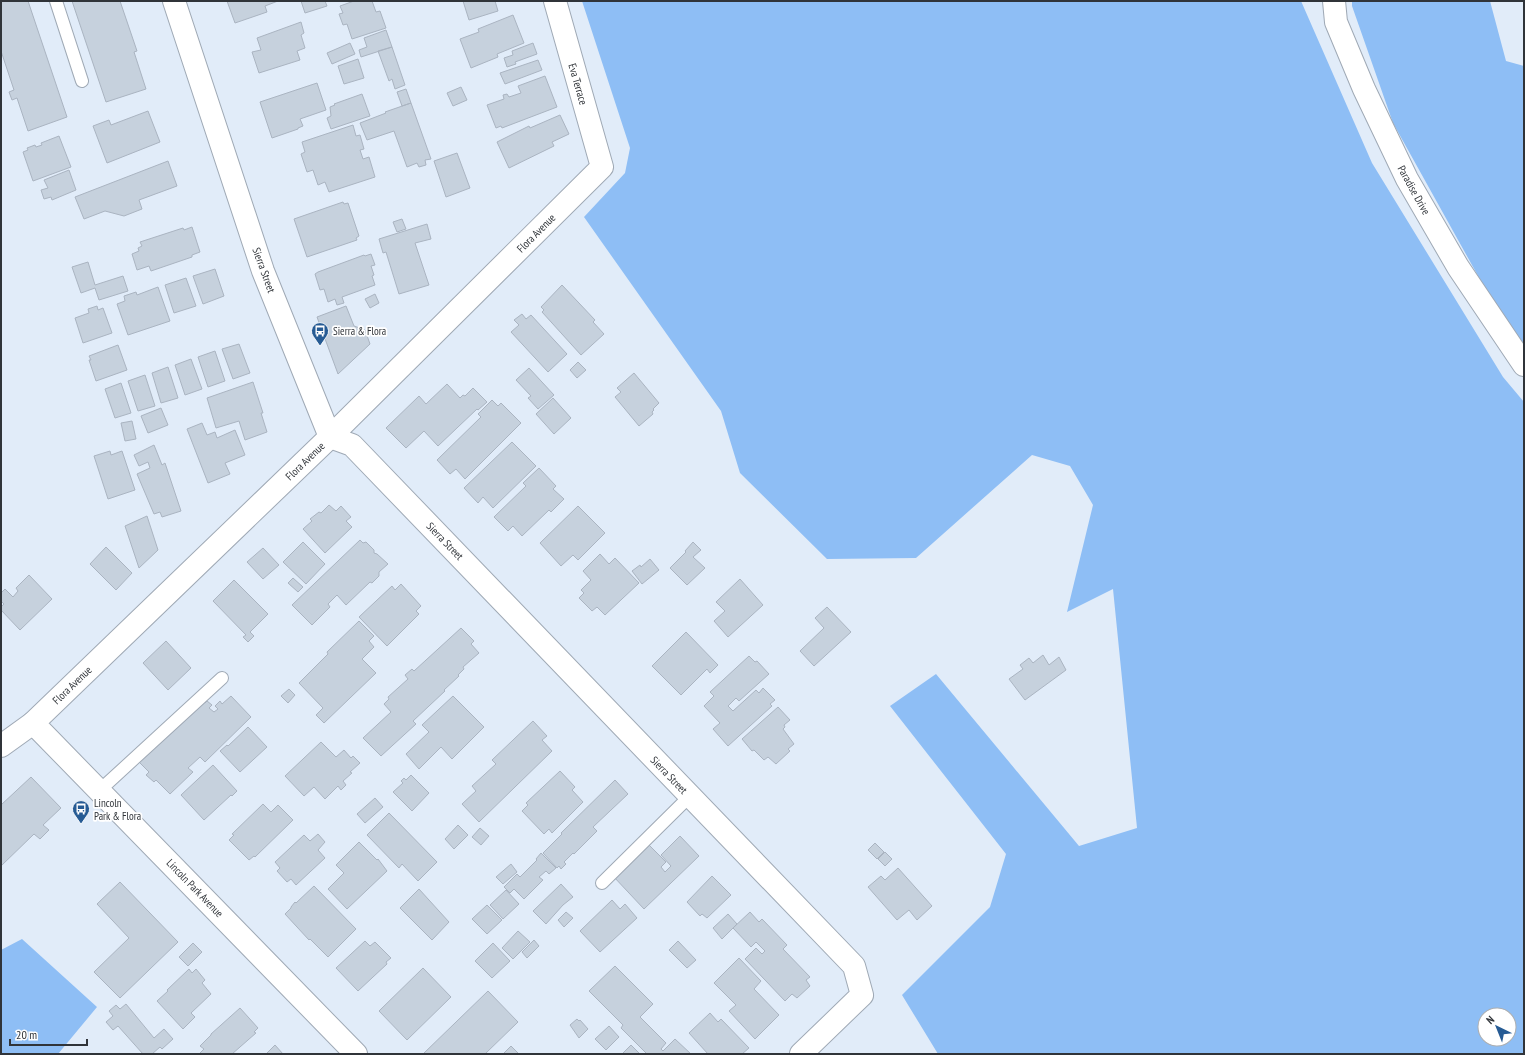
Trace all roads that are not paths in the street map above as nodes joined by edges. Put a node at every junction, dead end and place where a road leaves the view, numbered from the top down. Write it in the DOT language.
graph roads {
  1 [pos="56,1"];
  2 [pos="174,1"];
  3 [pos="554,1"];
  4 [pos="1334,1"];
  5 [pos="82,81"];
  6 [pos="602,167"];
  7 [pos="1524,365"];
  8 [pos="330,436"];
  9 [pos="222,678"];
  10 [pos="33,723"];
  11 [pos="1,746"];
  12 [pos="100,790"];
  13 [pos="690,796"];
  14 [pos="602,883"];
  15 [pos="356,1054"];
  16 [pos="801,1054"];
  1 -- 5 [label="lane"];
  2 -- 8 [label="street, Sierra Street"];
  3 -- 6 [label="street, Eva Terrace"];
  4 -- 7 [label="street, Paradise Drive"];
  6 -- 8 [label="street, Flora Avenue"];
  8 -- 10 [label="street, Flora Avenue"];
  8 -- 13 [label="street, Sierra Street"];
  9 -- 12 [label="lane"];
  10 -- 11 [label="street, Flora Avenue"];
  10 -- 12 [label="street, Lincoln Park Avenue"];
  12 -- 15 [label="street, Lincoln Park Avenue"];
  13 -- 14 [label="lane"];
  13 -- 16 [label="street, Sierra Street"];
}
